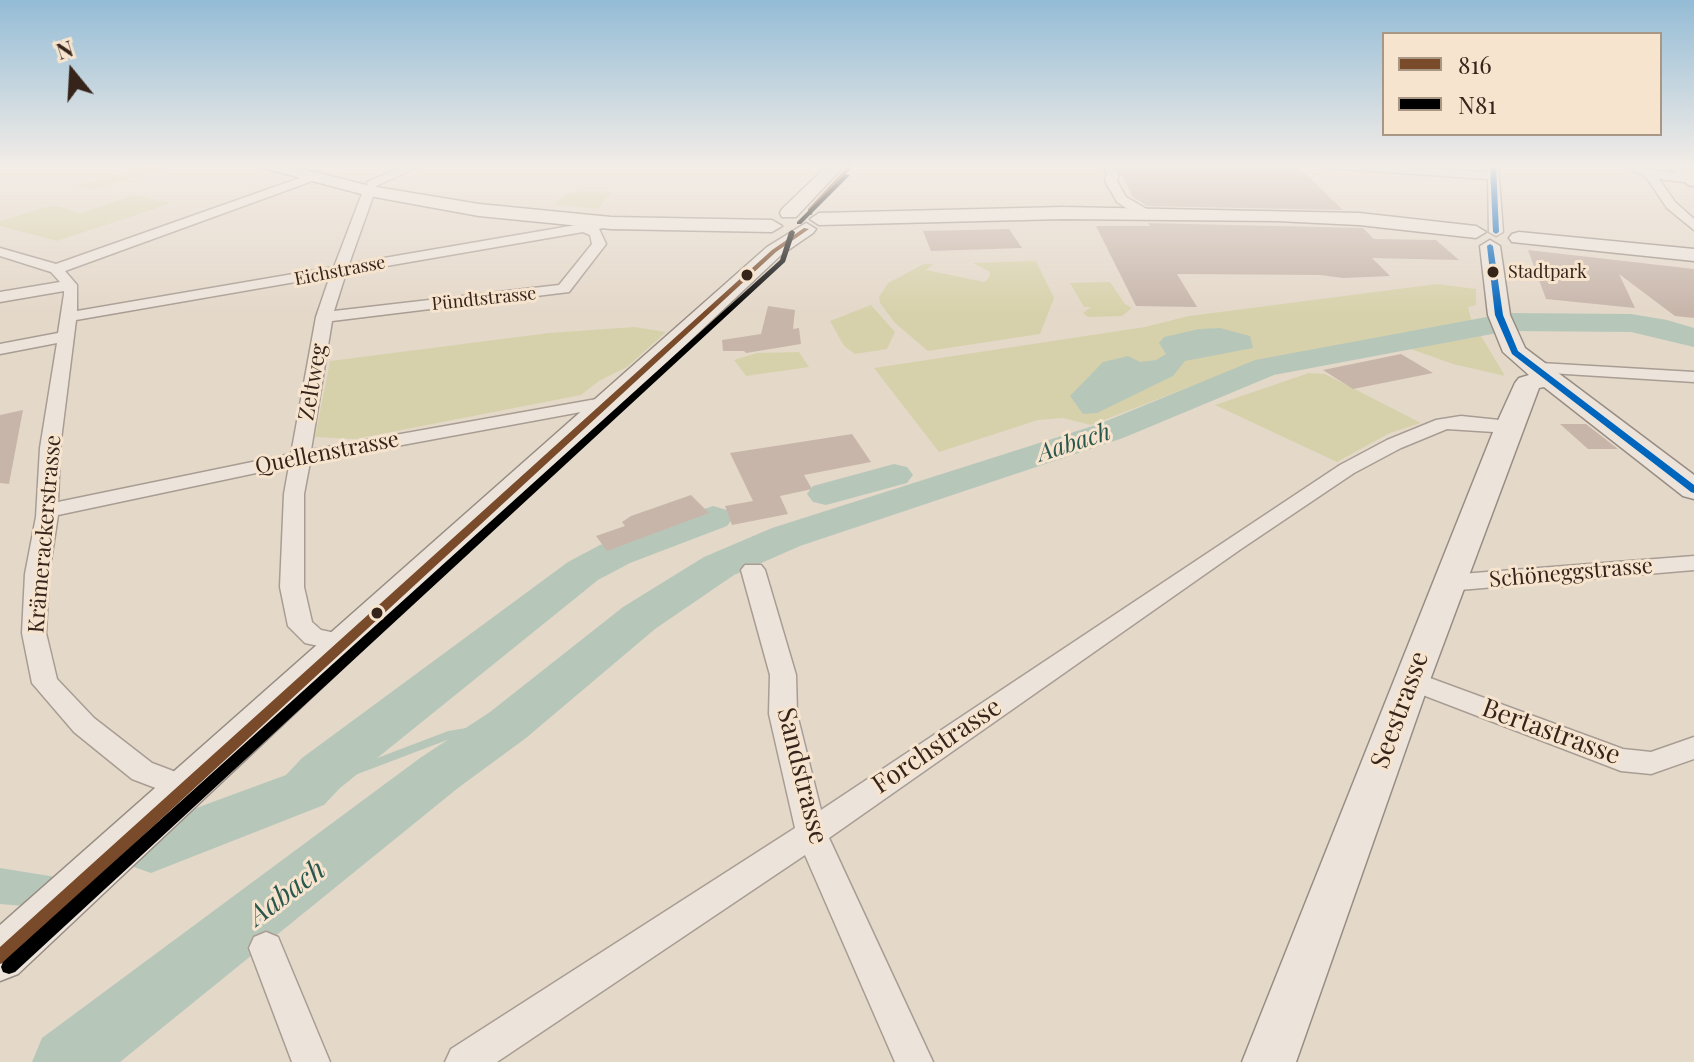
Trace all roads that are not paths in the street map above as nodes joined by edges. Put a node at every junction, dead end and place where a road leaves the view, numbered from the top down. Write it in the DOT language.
graph roads {
  1 [pos="219,215"];
  2 [pos="359,215"];
  3 [pos="512,215"];
  4 [pos="577,215"];
  5 [pos="789,215"];
  6 [pos="811,215"];
  7 [pos="954,215"];
  8 [pos="1193,215"];
  9 [pos="1497,215"];
  10 [pos="813,222"];
  11 [pos="597,226"];
  12 [pos="776,228"];
  13 [pos="1500,242"];
  14 [pos="0,252"];
  15 [pos="1694,258"];
  16 [pos="338,271"];
  17 [pos="63,277"];
  18 [pos="1516,283"];
  19 [pos="0,297"];
  20 [pos="324,317"];
  21 [pos="1509,321"];
  22 [pos="68,327"];
  23 [pos="0,349"];
  24 [pos="1546,372"];
  25 [pos="1694,377"];
  26 [pos="608,402"];
  27 [pos="1506,434"];
  28 [pos="302,458"];
  29 [pos="1694,490"];
  30 [pos="47,511"];
  31 [pos="1694,563"];
  32 [pos="753,570"];
  33 [pos="1448,583"];
  34 [pos="346,643"];
  35 [pos="1411,680"];
  36 [pos="1694,748"];
  37 [pos="187,788"];
  38 [pos="811,832"];
  39 [pos="266,948"];
  40 [pos="0,957"];
  41 [pos="311,1062"];
  42 [pos="464,1062"];
  43 [pos="914,1062"];
  44 [pos="1269,1062"];
  1 -- 17 [label="street"];
  2 -- 16 [label="street, Zeltweg"];
  3 -- 11 [label="main road"];
  4 -- 12 [label="main road"];
  5 -- 12 [label="main road"];
  6 -- 10 [label="main road"];
  7 -- 10 [label="main road"];
  8 -- 13 [label="main road"];
  9 -- 13 [label="street"];
  10 -- 12 [label="main road"];
  10 -- 12 [label="main road"];
  10 -- 13 [label="main road"];
  11 -- 12 [label="main road"];
  11 -- 16 [label="street, Eichstrasse"];
  11 -- 20 [label="street, Pündtstrasse"];
  12 -- 26 [label="main road"];
  13 -- 15 [label="main road"];
  13 -- 21 [label="main road"];
  14 -- 17 [label="street"];
  16 -- 20 [label="street, Zeltweg"];
  16 -- 22 [label="street, Eichstrasse"];
  17 -- 19 [label="street"];
  17 -- 22 [label="street, Krämerackerstrasse"];
  18 -- 21 [label="main road"];
  20 -- 28 [label="street, Zeltweg"];
  21 -- 24 [label="main road"];
  22 -- 23 [label="street, Eichstrasse"];
  22 -- 30 [label="street, Krämerackerstrasse"];
  24 -- 25 [label="street"];
  24 -- 27 [label="main road, Seestrasse"];
  24 -- 29 [label="main road"];
  26 -- 28 [label="street, Quellenstrasse"];
  26 -- 34 [label="main road"];
  27 -- 33 [label="main road, Seestrasse"];
  27 -- 38 [label="street, Forchstrasse"];
  28 -- 30 [label="street, Quellenstrasse"];
  28 -- 34 [label="street, Zeltweg"];
  30 -- 37 [label="street, Krämerackerstrasse"];
  31 -- 33 [label="street, Schöneggstrasse"];
  32 -- 38 [label="street, Sandstrasse"];
  33 -- 35 [label="main road, Seestrasse"];
  34 -- 37 [label="main road"];
  35 -- 36 [label="street, Bertastrasse"];
  35 -- 44 [label="main road, Seestrasse"];
  37 -- 40 [label="main road"];
  38 -- 42 [label="street, Forchstrasse"];
  38 -- 43 [label="street, Sandstrasse"];
  39 -- 41 [label="street"];
}
